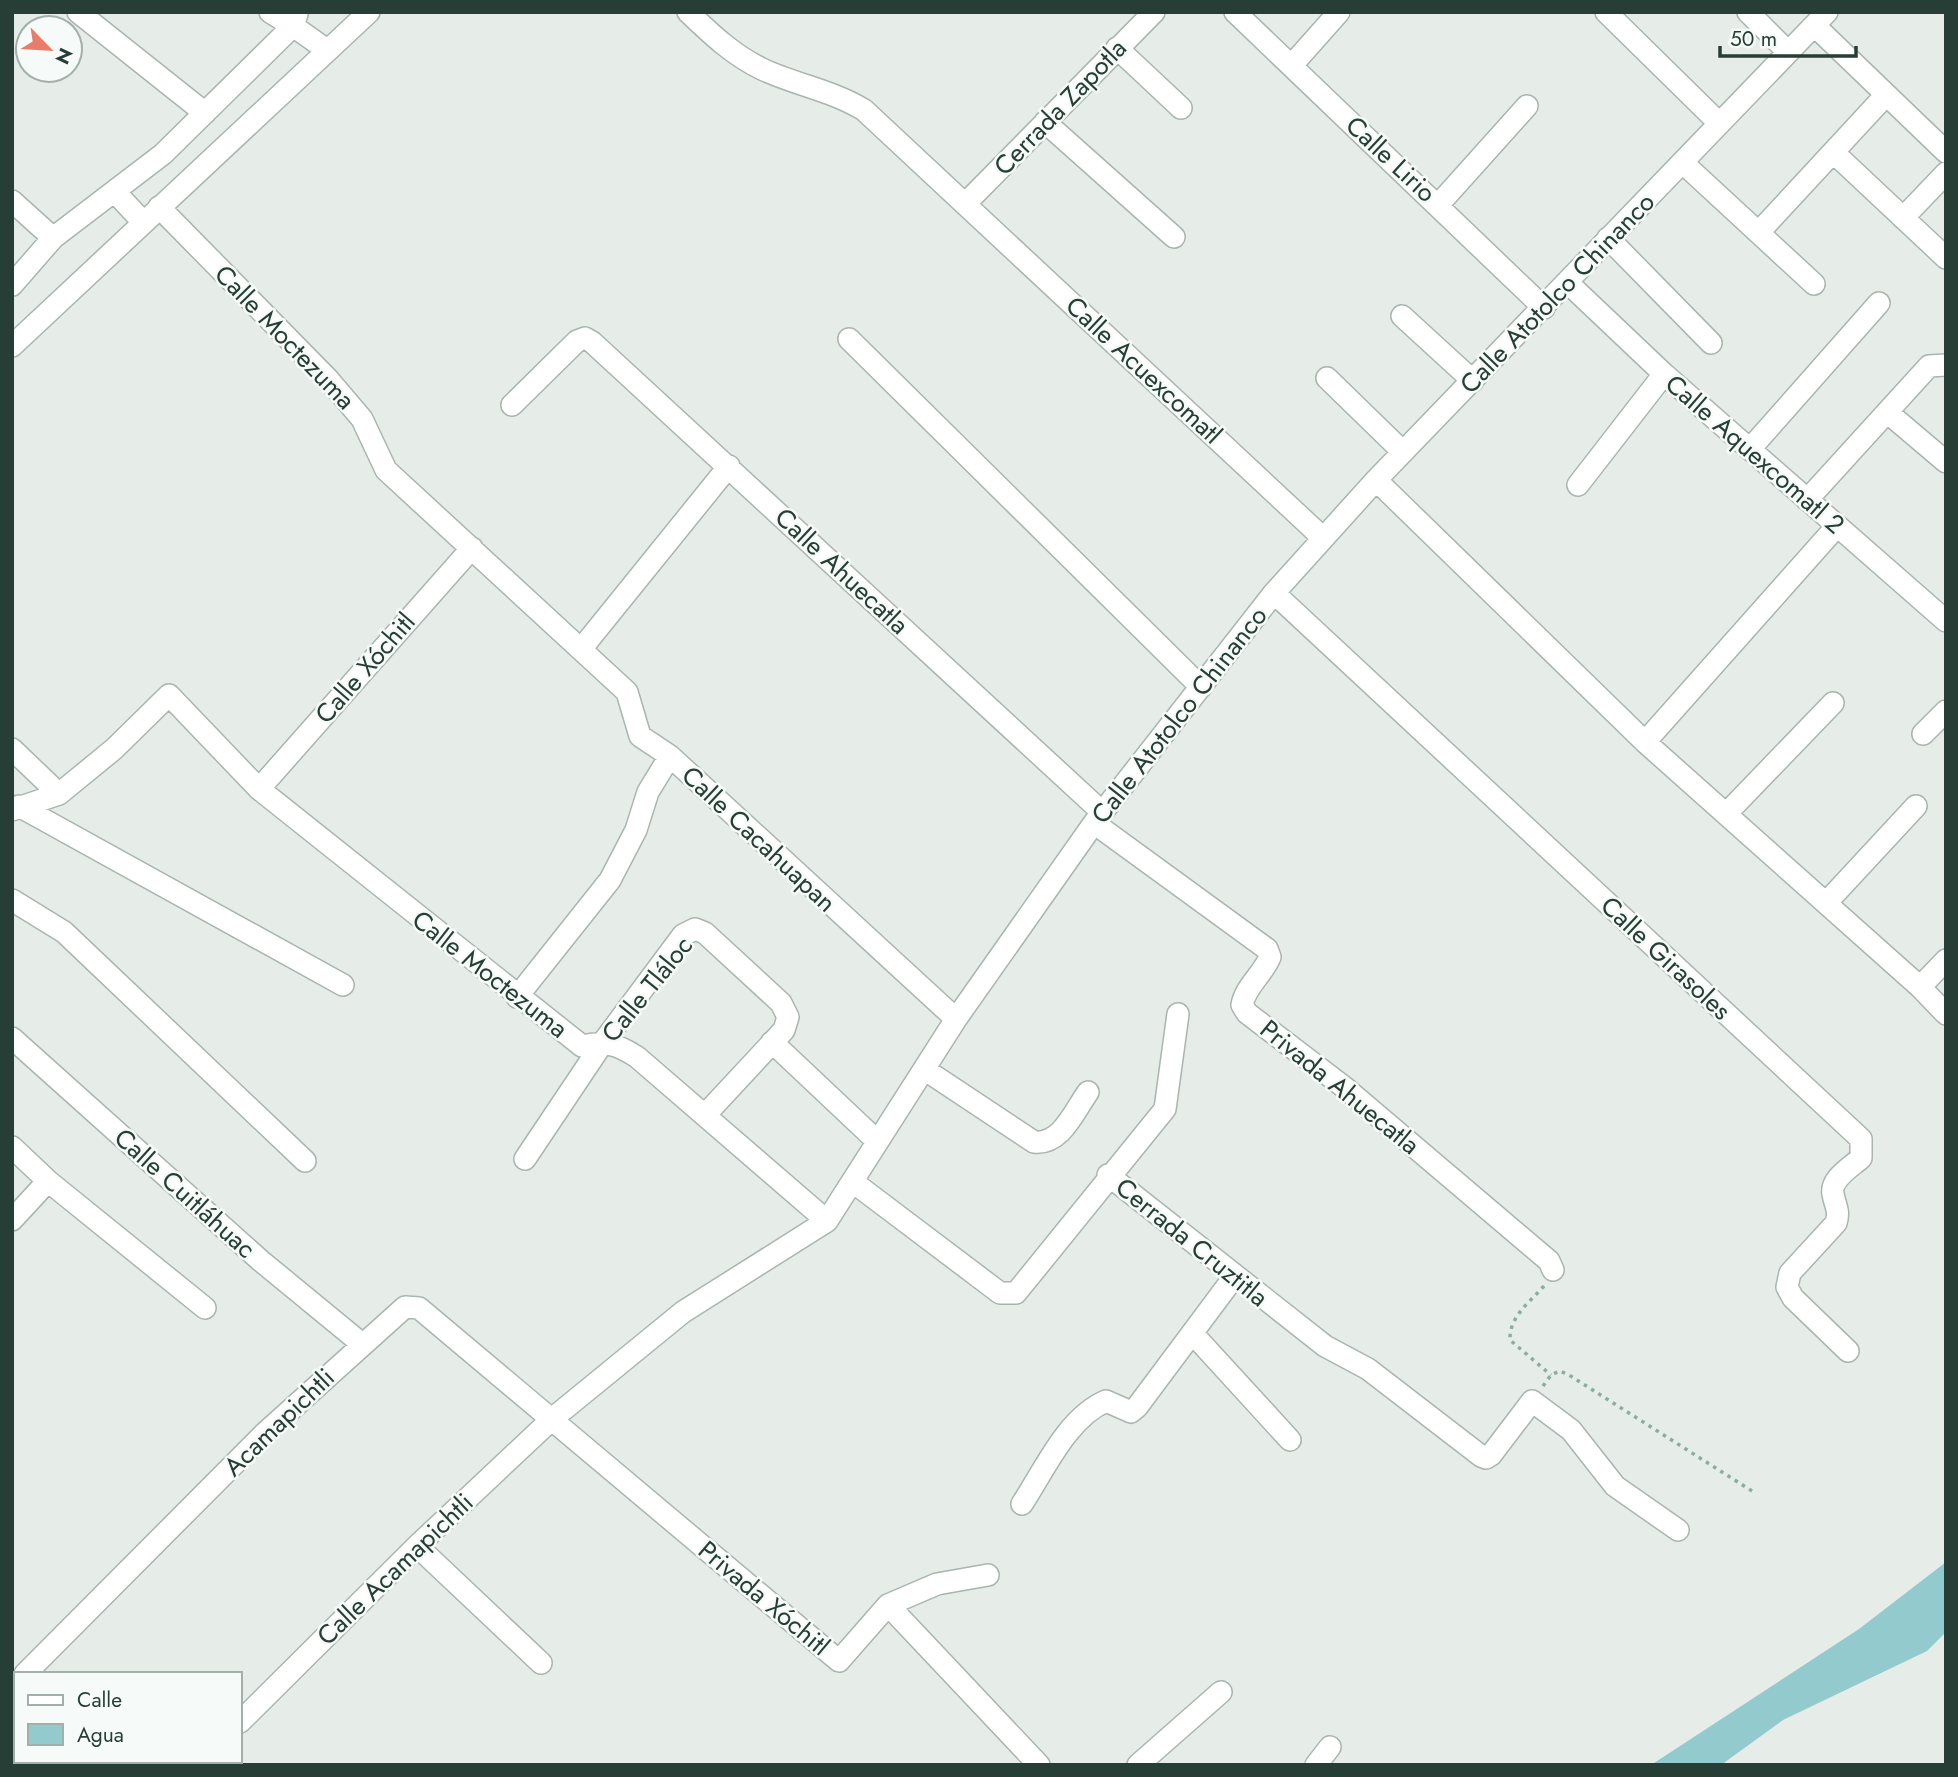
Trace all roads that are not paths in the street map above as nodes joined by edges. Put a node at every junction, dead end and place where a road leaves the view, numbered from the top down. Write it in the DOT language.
graph roads {
  1 [pos="78,12"];
  2 [pos="270,12"];
  3 [pos="369,12"];
  4 [pos="688,12"];
  5 [pos="1154,12"];
  6 [pos="1235,12"];
  7 [pos="1339,12"];
  8 [pos="1606,12"];
  9 [pos="1748,12"];
  10 [pos="295,19"];
  11 [pos="1821,19"];
  12 [pos="1117,48"];
  13 [pos="327,50"];
  14 [pos="1788,52"];
  15 [pos="1292,65"];
  16 [pos="1885,96"];
  17 [pos="1527,106"];
  18 [pos="1181,108"];
  19 [pos="205,113"];
  20 [pos="1045,122"];
  21 [pos="1719,123"];
  22 [pos="1833,152"];
  23 [pos="1946,152"];
  24 [pos="1683,163"];
  25 [pos="1946,173"];
  26 [pos="115,192"];
  27 [pos="12,201"];
  28 [pos="966,203"];
  29 [pos="1439,204"];
  30 [pos="159,206"];
  31 [pos="1903,218"];
  32 [pos="143,222"];
  33 [pos="1759,232"];
  34 [pos="1174,237"];
  35 [pos="54,238"];
  36 [pos="1608,238"];
  37 [pos="1946,258"];
  38 [pos="1568,283"];
  39 [pos="1814,284"];
  40 [pos="12,285"];
  41 [pos="1879,303"];
  42 [pos="1544,308"];
  43 [pos="1402,316"];
  44 [pos="849,340"];
  45 [pos="1711,343"];
  46 [pos="12,346"];
  47 [pos="1946,365"];
  48 [pos="1664,374"];
  49 [pos="1327,378"];
  50 [pos="1473,381"];
  51 [pos="512,405"];
  52 [pos="1888,412"];
  53 [pos="1750,449"];
  54 [pos="1403,452"];
  55 [pos="1946,462"];
  56 [pos="729,466"];
  57 [pos="1376,480"];
  58 [pos="1578,485"];
  59 [pos="1807,500"];
  60 [pos="1837,526"];
  61 [pos="1323,538"];
  62 [pos="472,548"];
  63 [pos="1273,593"];
  64 [pos="1946,621"];
  65 [pos="582,648"];
  66 [pos="1201,687"];
  67 [pos="1833,703"];
  68 [pos="1946,711"];
  69 [pos="1923,734"];
  70 [pos="1645,743"];
  71 [pos="12,749"];
  72 [pos="670,756"];
  73 [pos="259,789"];
  74 [pos="59,794"];
  75 [pos="1916,806"];
  76 [pos="16,808"];
  77 [pos="1726,814"];
  78 [pos="1098,818"];
  79 [pos="12,900"];
  80 [pos="1827,902"];
  81 [pos="1946,960"];
  82 [pos="343,985"];
  83 [pos="1920,987"];
  84 [pos="517,997"];
  85 [pos="1178,1014"];
  86 [pos="1946,1014"];
  87 [pos="956,1019"];
  88 [pos="12,1038"];
  89 [pos="604,1041"];
  90 [pos="772,1042"];
  91 [pos="924,1069"];
  92 [pos="1088,1093"];
  93 [pos="705,1115"];
  94 [pos="877,1141"];
  95 [pos="12,1147"];
  96 [pos="525,1159"];
  97 [pos="305,1161"];
  98 [pos="1108,1175"];
  99 [pos="48,1181"];
  100 [pos="853,1182"];
  101 [pos="12,1220"];
  102 [pos="827,1221"];
  103 [pos="1553,1270"];
  104 [pos="1234,1277"];
  105 [pos="205,1308"];
  106 [pos="1193,1334"];
  107 [pos="362,1344"];
  108 [pos="1848,1351"];
  109 [pos="552,1419"];
  110 [pos="1290,1440"];
  111 [pos="1022,1504"];
  112 [pos="1678,1530"];
  113 [pos="416,1546"];
  114 [pos="988,1575"];
  115 [pos="888,1605"];
  116 [pos="541,1663"];
  117 [pos="27,1672"];
  118 [pos="1220,1692"];
  119 [pos="242,1720"];
  120 [pos="1330,1747"];
  121 [pos="1039,1765"];
  122 [pos="1138,1765"];
  123 [pos="1316,1765"];
  1 -- 19 [label="street"];
  2 -- 10 [label="street"];
  3 -- 13 [label="street"];
  4 -- 28 [label="street, Calle Acuexcomatl"];
  5 -- 12 [label="street, Cerrada Zapotla"];
  6 -- 15 [label="street, Calle Lirio"];
  7 -- 15 [label="street"];
  8 -- 21 [label="street"];
  9 -- 14 [label="street"];
  10 -- 13 [label="street"];
  10 -- 19 [label="street"];
  11 -- 14 [label="street, Calle Atotolco Chinanco"];
  11 -- 16 [label="street"];
  12 -- 18 [label="street"];
  12 -- 20 [label="street, Cerrada Zapotla"];
  13 -- 30 [label="street"];
  14 -- 21 [label="street, Calle Atotolco Chinanco"];
  15 -- 29 [label="street, Calle Lirio"];
  16 -- 22 [label="street"];
  16 -- 23 [label="street"];
  17 -- 29 [label="street"];
  19 -- 26 [label="street"];
  20 -- 28 [label="street, Cerrada Zapotla"];
  20 -- 34 [label="street"];
  21 -- 24 [label="street, Calle Atotolco Chinanco"];
  22 -- 31 [label="street"];
  22 -- 33 [label="street"];
  24 -- 33 [label="street"];
  24 -- 36 [label="street, Calle Atotolco Chinanco"];
  25 -- 31 [label="street"];
  26 -- 32 [label="street"];
  26 -- 35 [label="street"];
  27 -- 35 [label="street"];
  28 -- 61 [label="street, Calle Acuexcomatl"];
  29 -- 42 [label="street, Calle Lirio"];
  30 -- 32 [label="street"];
  30 -- 62 [label="street, Calle Moctezuma"];
  31 -- 37 [label="street"];
  32 -- 46 [label="street"];
  33 -- 39 [label="street"];
  35 -- 40 [label="street"];
  36 -- 38 [label="street, Calle Atotolco Chinanco"];
  36 -- 45 [label="street"];
  38 -- 42 [label="street, Calle Atotolco Chinanco"];
  38 -- 48 [label="street, Calle Aquexcomatl 2"];
  41 -- 53 [label="street"];
  42 -- 50 [label="street, Calle Atotolco Chinanco"];
  43 -- 50 [label="street"];
  44 -- 66 [label="street"];
  47 -- 52 [label="street"];
  48 -- 53 [label="street, Calle Aquexcomatl 2"];
  48 -- 58 [label="street"];
  49 -- 54 [label="street"];
  50 -- 54 [label="street, Calle Atotolco Chinanco"];
  51 -- 56 [label="street, Calle Ahuecatla"];
  52 -- 55 [label="street"];
  52 -- 59 [label="street"];
  53 -- 59 [label="street, Calle Aquexcomatl 2"];
  54 -- 57 [label="street, Calle Atotolco Chinanco"];
  56 -- 65 [label="street"];
  56 -- 78 [label="street, Calle Ahuecatla"];
  57 -- 61 [label="street, Calle Atotolco Chinanco"];
  57 -- 70 [label="street"];
  59 -- 60 [label="street, Calle Aquexcomatl 2"];
  60 -- 64 [label="street, Calle Aquexcomatl 2"];
  60 -- 70 [label="street"];
  61 -- 63 [label="street, Calle Atotolco Chinanco"];
  62 -- 65 [label="street, Calle Moctezuma"];
  62 -- 73 [label="street, Calle Xóchitl"];
  63 -- 66 [label="street, Calle Atotolco Chinanco"];
  63 -- 108 [label="street, Calle Girasoles"];
  65 -- 72 [label="street, Calle Cacahuapan"];
  66 -- 78 [label="street, Calle Atotolco Chinanco"];
  67 -- 77 [label="street"];
  68 -- 69 [label="street"];
  70 -- 77 [label="street"];
  71 -- 74 [label="street"];
  72 -- 84 [label="street"];
  72 -- 87 [label="street, Calle Cacahuapan"];
  73 -- 74 [label="street, Calle Moctezuma"];
  73 -- 84 [label="street, Calle Moctezuma"];
  74 -- 76 [label="street"];
  75 -- 80 [label="street"];
  76 -- 82 [label="street"];
  77 -- 80 [label="street"];
  78 -- 87 [label="street, Calle Atotolco Chinanco"];
  78 -- 103 [label="street, Privada Ahuecatla"];
  79 -- 97 [label="street"];
  80 -- 83 [label="street"];
  81 -- 83 [label="street"];
  83 -- 86 [label="street"];
  84 -- 89 [label="street, Calle Moctezuma"];
  85 -- 98 [label="street"];
  87 -- 91 [label="street, Calle Atotolco Chinanco"];
  88 -- 107 [label="street, Calle Cuitláhuac"];
  89 -- 90 [label="street, Calle Tláloc"];
  89 -- 93 [label="street, Calle Moctezuma"];
  89 -- 96 [label="street, Calle Tláloc"];
  90 -- 93 [label="street, Calle Tláloc"];
  90 -- 94 [label="street"];
  91 -- 92 [label="street"];
  91 -- 94 [label="street, Calle Atotolco Chinanco"];
  93 -- 102 [label="street, Calle Moctezuma"];
  94 -- 100 [label="street, Calle Atotolco Chinanco"];
  95 -- 99 [label="street"];
  98 -- 100 [label="street, Cerrada Cruztitla"];
  98 -- 104 [label="street, Cerrada Cruztitla"];
  99 -- 101 [label="street"];
  99 -- 105 [label="street"];
  100 -- 102 [label="street, Calle Atotolco Chinanco"];
  102 -- 109 [label="street, Calle Atotolco Chinanco"];
  104 -- 106 [label="street"];
  104 -- 112 [label="street, Cerrada Cruztitla"];
  106 -- 110 [label="street"];
  106 -- 111 [label="street"];
  107 -- 109 [label="street, Acamapichtli"];
  107 -- 117 [label="street, Acamapichtli"];
  109 -- 113 [label="street, Calle Acamapichtli"];
  109 -- 115 [label="street, Privada Xóchitl"];
  113 -- 116 [label="street"];
  113 -- 119 [label="street, Calle Acamapichtli"];
  114 -- 115 [label="street, Privada Xóchitl"];
  115 -- 121 [label="street"];
  118 -- 122 [label="street"];
  120 -- 123 [label="street"];
}
